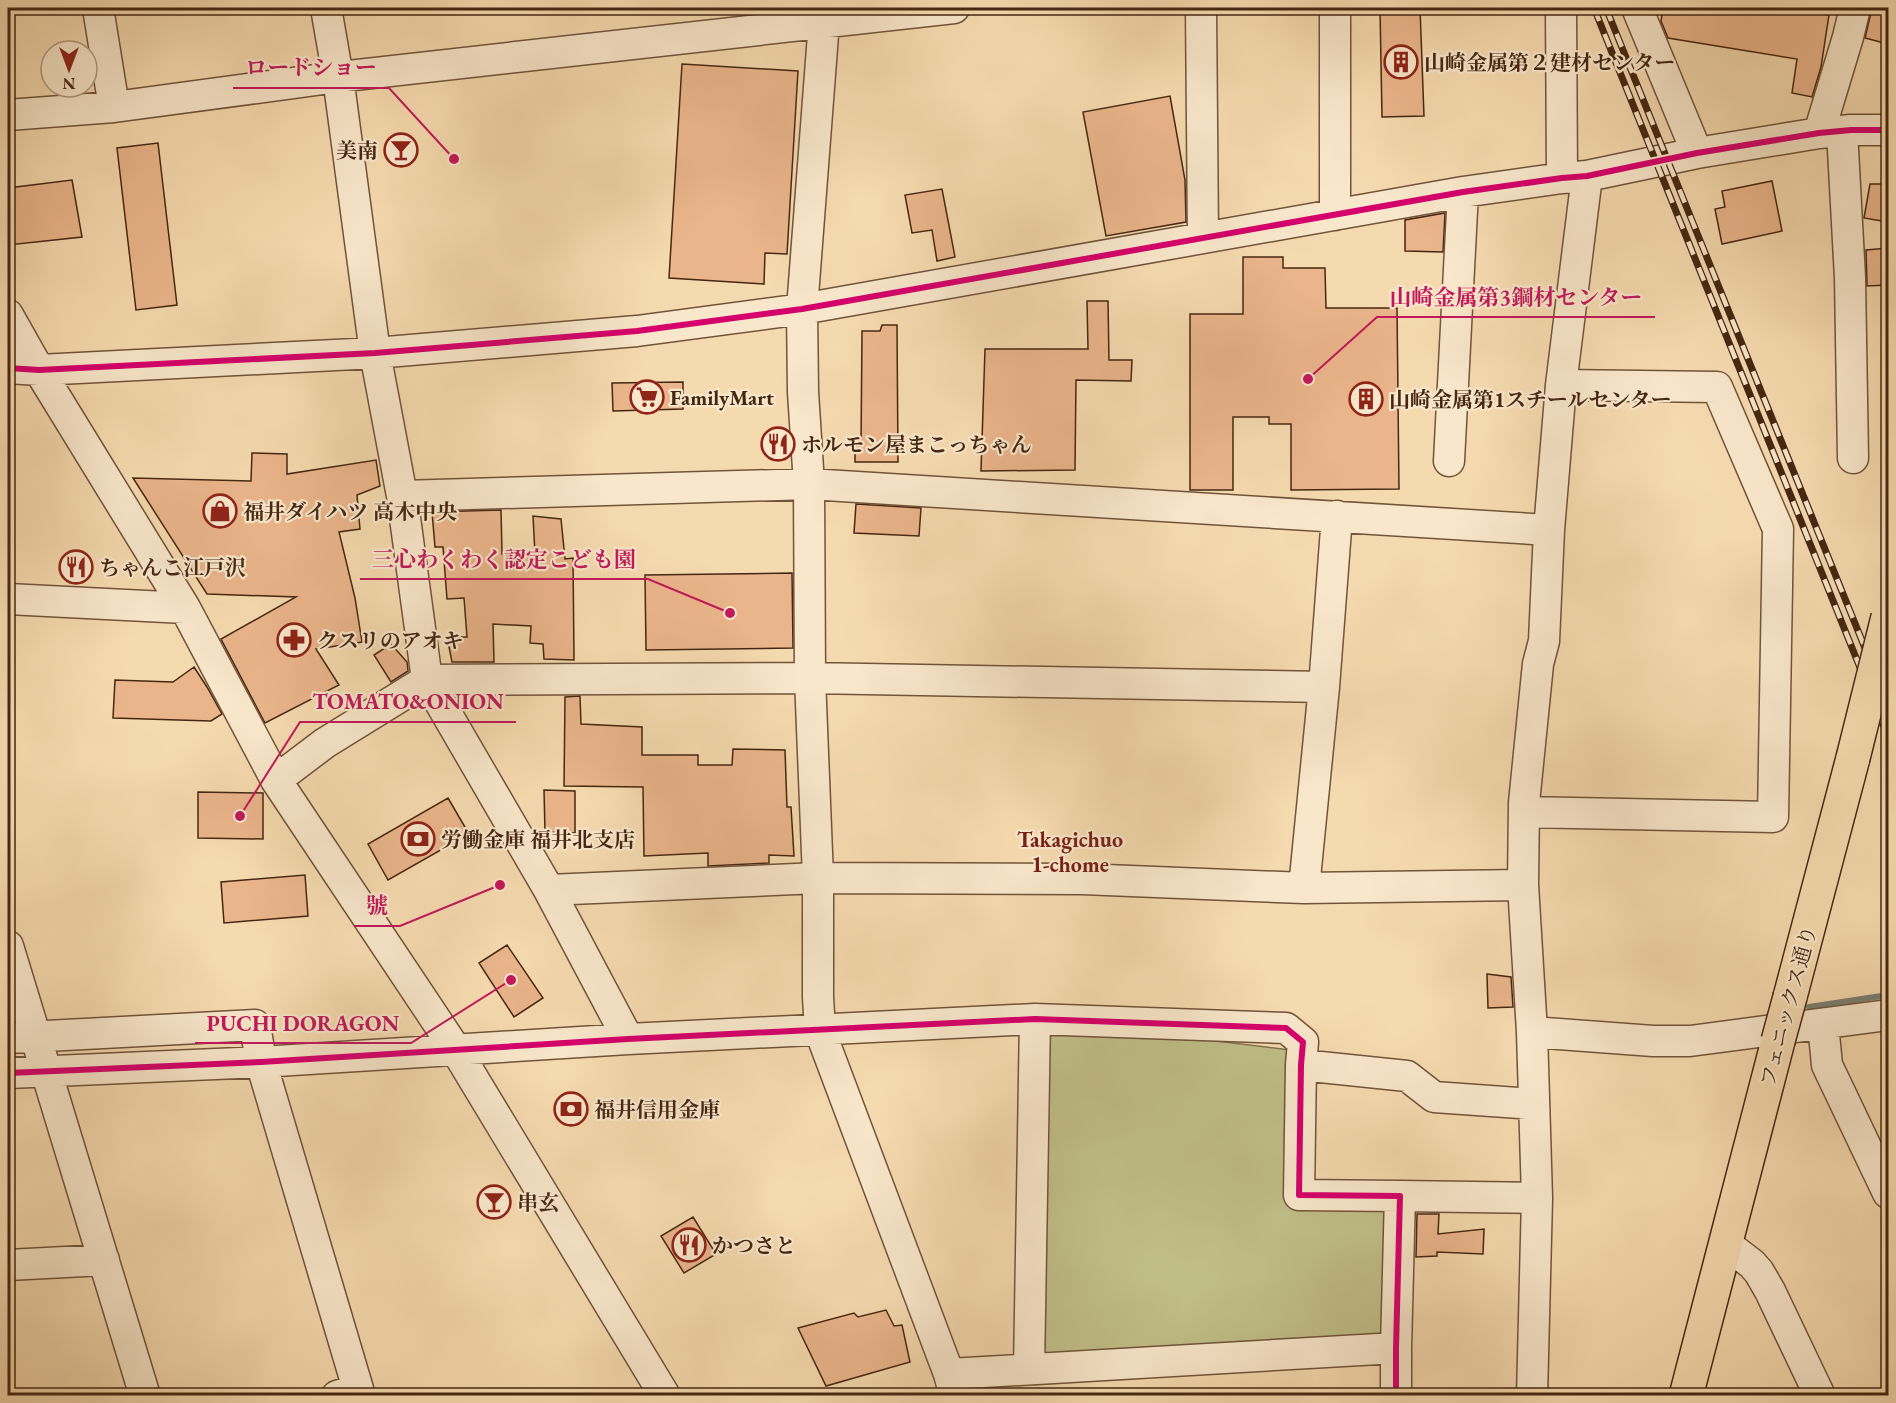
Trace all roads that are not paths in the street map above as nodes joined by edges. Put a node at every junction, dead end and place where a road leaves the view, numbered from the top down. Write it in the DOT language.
graph roads {
  1 [pos="98,8"];
  2 [pos="326,8"];
  3 [pos="954,8"];
  4 [pos="1201,8"];
  5 [pos="1335,8"];
  6 [pos="1561,8"];
  7 [pos="1637,8"];
  8 [pos="1855,8"];
  9 [pos="824,15"];
  10 [pos="338,77"];
  11 [pos="114,107"];
  12 [pos="8,115"];
  13 [pos="1888,130"];
  14 [pos="1831,132"];
  15 [pos="1697,153"];
  16 [pos="1574,177"];
  17 [pos="1463,192"];
  18 [pos="1335,215"];
  19 [pos="1203,237"];
  20 [pos="802,309"];
  21 [pos="8,315"];
  22 [pos="375,353"];
  23 [pos="8,368"];
  24 [pos="39,370"];
  25 [pos="1561,385"];
  26 [pos="1852,458"];
  27 [pos="1449,461"];
  28 [pos="809,484"];
  29 [pos="402,496"];
  30 [pos="1337,516"];
  31 [pos="1549,530"];
  32 [pos="8,599"];
  33 [pos="185,608"];
  34 [pos="1888,617"];
  35 [pos="810,678"];
  36 [pos="427,680"];
  37 [pos="1324,687"];
  38 [pos="276,780"];
  39 [pos="1524,812"];
  40 [pos="818,878"];
  41 [pos="1522,885"];
  42 [pos="1304,888"];
  43 [pos="549,890"];
  44 [pos="8,946"];
  45 [pos="1888,1015"];
  46 [pos="1035,1019"];
  47 [pos="1823,1024"];
  48 [pos="820,1031"];
  49 [pos="1532,1032"];
  50 [pos="21,1037"];
  51 [pos="628,1039"];
  52 [pos="456,1050"];
  53 [pos="261,1062"];
  54 [pos="1301,1065"];
  55 [pos="46,1071"];
  56 [pos="8,1073"];
  57 [pos="1534,1104"];
  58 [pos="1888,1193"];
  59 [pos="1400,1196"];
  60 [pos="1537,1198"];
  61 [pos="1726,1244"];
  62 [pos="104,1260"];
  63 [pos="8,1265"];
  64 [pos="1396,1348"];
  65 [pos="1029,1369"];
  66 [pos="952,1384"];
  67 [pos="145,1395"];
  68 [pos="337,1395"];
  69 [pos="665,1395"];
  70 [pos="1396,1395"];
  71 [pos="1532,1395"];
  72 [pos="1686,1395"];
  73 [pos="1820,1395"];
  1 -- 11 [label="street"];
  2 -- 10 [label="street"];
  3 -- 9 [label="street"];
  4 -- 19 [label="street"];
  5 -- 18 [label="street"];
  6 -- 16 [label="street"];
  7 -- 15 [label="street"];
  8 -- 14 [label="street"];
  9 -- 10 [label="street"];
  9 -- 20 [label="street"];
  10 -- 11 [label="street"];
  10 -- 22 [label="street"];
  11 -- 12 [label="street"];
  13 -- 14 [label="street"];
  14 -- 15 [label="street"];
  14 -- 26 [label="street"];
  15 -- 16 [label="street"];
  16 -- 17 [label="street"];
  16 -- 25 [label="street"];
  17 -- 18 [label="street"];
  17 -- 27 [label="street"];
  18 -- 19 [label="street"];
  19 -- 20 [label="street"];
  20 -- 22 [label="street"];
  20 -- 28 [label="street"];
  21 -- 24 [label="street"];
  22 -- 24 [label="street"];
  22 -- 29 [label="street"];
  23 -- 24 [label="street"];
  24 -- 33 [label="street"];
  25 -- 31 [label="street"];
  25 -- 39 [label="street"];
  28 -- 29 [label="street"];
  28 -- 30 [label="street"];
  28 -- 35 [label="street"];
  29 -- 36 [label="street"];
  30 -- 31 [label="street"];
  30 -- 37 [label="street"];
  31 -- 39 [label="street"];
  32 -- 33 [label="street"];
  33 -- 38 [label="street"];
  34 -- 61 [label="main road, フェニックス通り, bridge"];
  35 -- 36 [label="street"];
  35 -- 37 [label="street"];
  35 -- 40 [label="street"];
  36 -- 38 [label="street"];
  36 -- 43 [label="street"];
  37 -- 42 [label="street"];
  38 -- 52 [label="street"];
  39 -- 41 [label="street"];
  40 -- 42 [label="street"];
  40 -- 43 [label="street"];
  40 -- 48 [label="street"];
  41 -- 42 [label="street"];
  41 -- 49 [label="street"];
  43 -- 51 [label="street"];
  44 -- 50 [label="street"];
  45 -- 47 [label="street"];
  46 -- 48 [label="street"];
  46 -- 54 [label="street"];
  46 -- 65 [label="street"];
  47 -- 49 [label="street"];
  47 -- 58 [label="street"];
  48 -- 51 [label="street"];
  48 -- 66 [label="street"];
  49 -- 57 [label="street"];
  50 -- 53 [label="street"];
  50 -- 55 [label="street"];
  51 -- 52 [label="street"];
  52 -- 53 [label="street"];
  52 -- 69 [label="street"];
  53 -- 55 [label="street"];
  53 -- 68 [label="street"];
  54 -- 57 [label="street"];
  54 -- 59 [label="street"];
  55 -- 56 [label="street"];
  55 -- 62 [label="street"];
  57 -- 60 [label="street"];
  59 -- 60 [label="street"];
  59 -- 64 [label="street"];
  60 -- 71 [label="street"];
  61 -- 72 [label="main road, フェニックス通り"];
  61 -- 73 [label="street"];
  62 -- 63 [label="street"];
  62 -- 67 [label="street"];
  64 -- 65 [label="street"];
  64 -- 70 [label="street"];
  65 -- 66 [label="street"];
}
